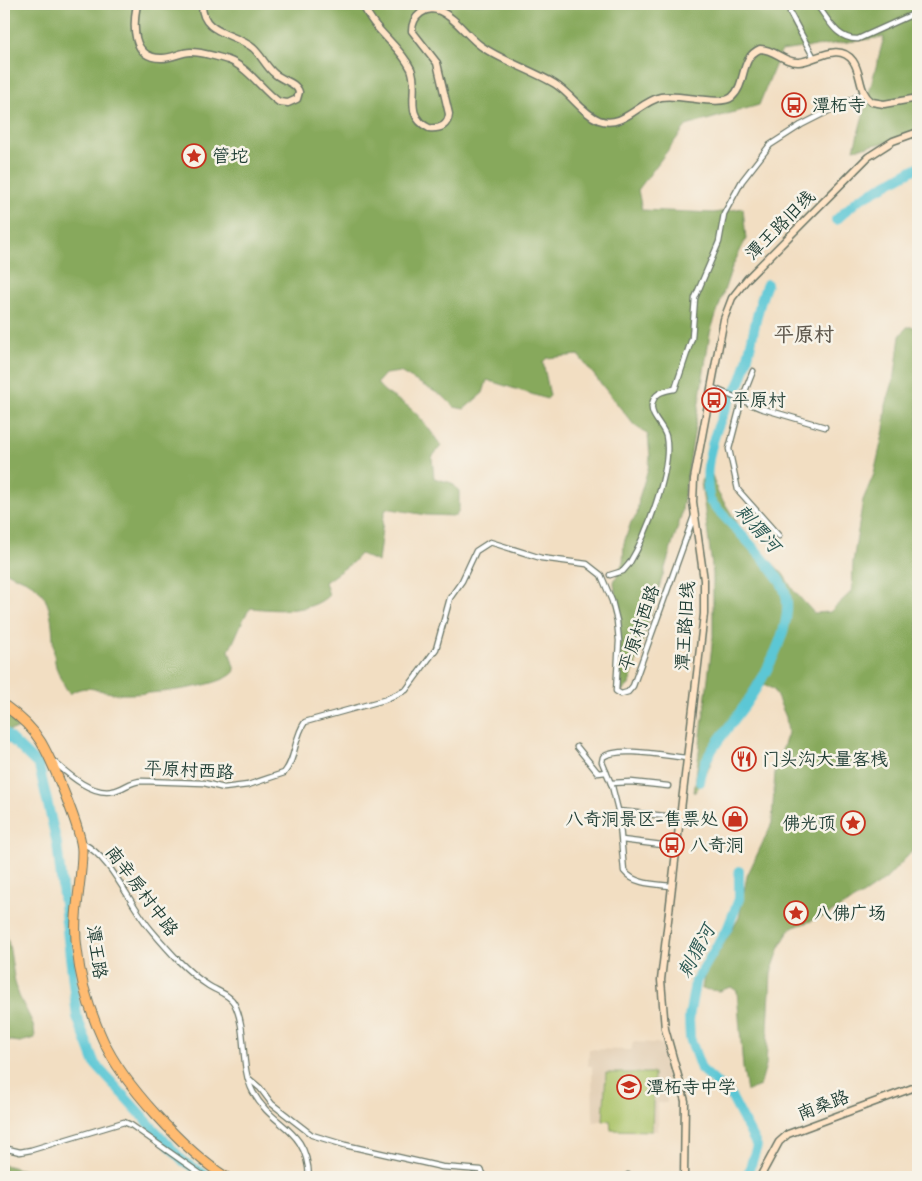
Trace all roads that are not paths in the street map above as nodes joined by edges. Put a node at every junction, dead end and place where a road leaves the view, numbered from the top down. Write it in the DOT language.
graph roads {
  1 [pos="137,4"];
  2 [pos="202,4"];
  3 [pos="363,4"];
  4 [pos="790,4"];
  5 [pos="816,4"];
  6 [pos="918,12"];
  7 [pos="813,56"];
  8 [pos="864,93"];
  9 [pos="918,98"];
  10 [pos="918,132"];
  11 [pos="752,371"];
  12 [pos="712,388"];
  13 [pos="741,399"];
  14 [pos="825,427"];
  15 [pos="695,515"];
  16 [pos="779,536"];
  17 [pos="610,575"];
  18 [pos="4,705"];
  19 [pos="577,746"];
  20 [pos="47,755"];
  21 [pos="686,758"];
  22 [pos="606,772"];
  23 [pos="610,783"];
  24 [pos="668,786"];
  25 [pos="618,811"];
  26 [pos="665,816"];
  27 [pos="622,840"];
  28 [pos="82,843"];
  29 [pos="662,845"];
  30 [pos="672,886"];
  31 [pos="248,1078"];
  32 [pos="918,1086"];
  33 [pos="4,1148"];
  34 [pos="204,1177"];
  35 [pos="226,1177"];
  36 [pos="309,1177"];
  37 [pos="485,1177"];
  38 [pos="684,1177"];
  39 [pos="760,1177"];
  1 -- 2 [label="main road"];
  3 -- 7 [label="main road"];
  4 -- 7 [label="street"];
  5 -- 6 [label="street"];
  7 -- 8 [label="main road"];
  8 -- 9 [label="main road"];
  8 -- 17 [label="street"];
  10 -- 12 [label="main road, 潭王路旧线"];
  11 -- 13 [label="street"];
  12 -- 13 [label="street"];
  12 -- 15 [label="main road, 潭王路旧线"];
  13 -- 14 [label="street"];
  13 -- 16 [label="street"];
  15 -- 20 [label="street, 平原村西路"];
  15 -- 21 [label="main road, 潭王路旧线"];
  18 -- 20 [label="highway, 潭王路"];
  19 -- 22 [label="street"];
  20 -- 28 [label="highway, 潭王路"];
  21 -- 22 [label="street"];
  21 -- 30 [label="main road, 潭王路旧线"];
  22 -- 23 [label="street"];
  23 -- 24 [label="street"];
  23 -- 25 [label="street"];
  25 -- 26 [label="street"];
  25 -- 27 [label="street"];
  27 -- 29 [label="street"];
  27 -- 30 [label="street"];
  28 -- 31 [label="street, 南辛房村中路"];
  28 -- 35 [label="highway, 潭王路"];
  30 -- 38 [label="main road, 潭王路旧线"];
  31 -- 36 [label="street, 南辛房村中路"];
  31 -- 37 [label="street"];
  32 -- 39 [label="main road, 南桑路"];
  33 -- 34 [label="street"];
}
